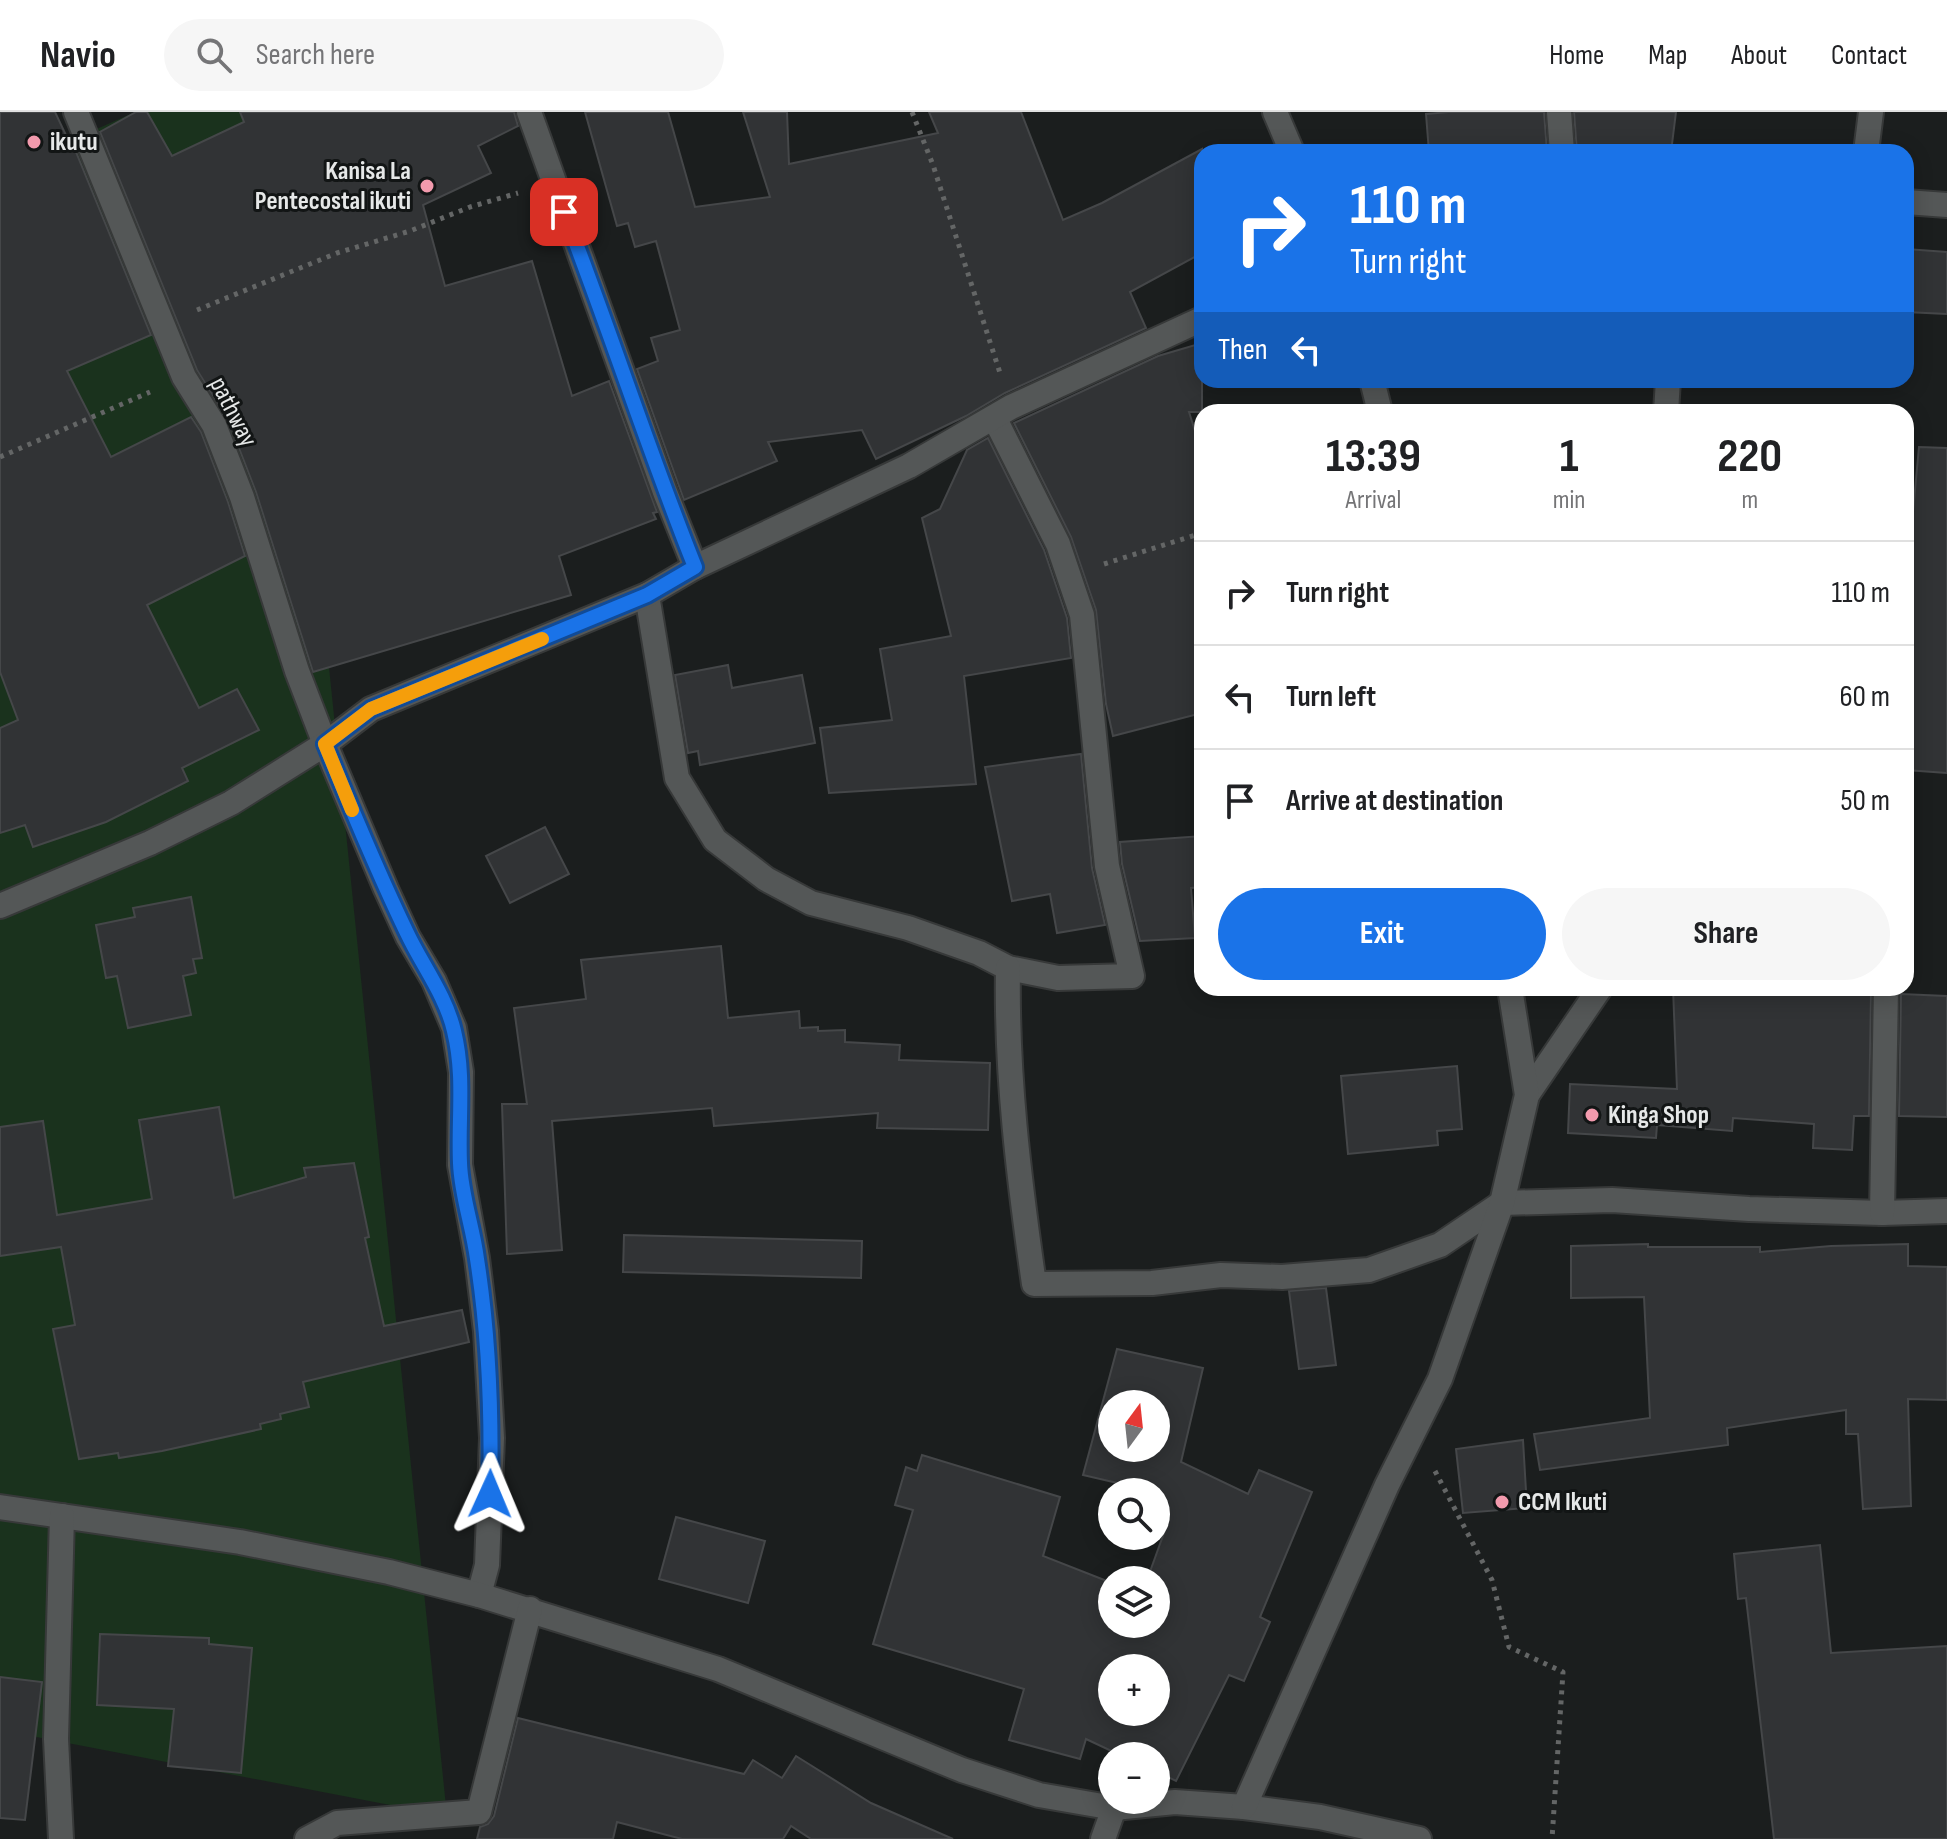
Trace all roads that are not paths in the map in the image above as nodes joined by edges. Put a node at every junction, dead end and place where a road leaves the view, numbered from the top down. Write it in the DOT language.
graph roads {
  1 [pos="76,112"];
  2 [pos="529,112"];
  3 [pos="1275,112"];
  4 [pos="1559,112"];
  5 [pos="1871,112"];
  6 [pos="1289,144"];
  7 [pos="1561,144"];
  8 [pos="1867,144"];
  9 [pos="1914,203"];
  10 [pos="1947,205"];
  11 [pos="1194,323"];
  12 [pos="1003,413"];
  13 [pos="695,567"];
  14 [pos="647,595"];
  15 [pos="325,744"];
  16 [pos="0,906"];
  17 [pos="1008,968"];
  18 [pos="1511,996"];
  19 [pos="1595,996"];
  20 [pos="1886,996"];
  21 [pos="1527,1095"];
  22 [pos="1502,1203"];
  23 [pos="1947,1211"];
  24 [pos="1882,1213"];
  25 [pos="0,1507"];
  26 [pos="62,1516"];
  27 [pos="479,1595"];
  28 [pos="530,1609"];
  29 [pos="1170,1802"];
  30 [pos="1098,1805"];
  31 [pos="1244,1807"];
  32 [pos="1112,1814"];
  33 [pos="61,1839"];
  34 [pos="307,1839"];
  35 [pos="1103,1839"];
  36 [pos="1419,1839"];
  1 -- 15 [label="street, pathway"];
  2 -- 13 [label="street"];
  3 -- 6 [label="street"];
  4 -- 7 [label="street"];
  5 -- 8 [label="street"];
  9 -- 10 [label="street"];
  11 -- 12 [label="street"];
  12 -- 13 [label="street"];
  12 -- 17 [label="street"];
  13 -- 14 [label="street"];
  14 -- 15 [label="street"];
  14 -- 17 [label="street"];
  15 -- 16 [label="street"];
  15 -- 27 [label="street, pathway"];
  17 -- 22 [label="street"];
  18 -- 21 [label="street"];
  19 -- 21 [label="street"];
  20 -- 24 [label="street"];
  21 -- 22 [label="street"];
  22 -- 24 [label="street"];
  22 -- 31 [label="street"];
  23 -- 24 [label="street"];
  25 -- 26 [label="street"];
  26 -- 27 [label="street"];
  26 -- 33 [label="street"];
  27 -- 28 [label="street"];
  28 -- 30 [label="street"];
  28 -- 34 [label="street"];
  29 -- 31 [label="street"];
  31 -- 36 [label="street"];
  32 -- 35 [label="street"];
}
